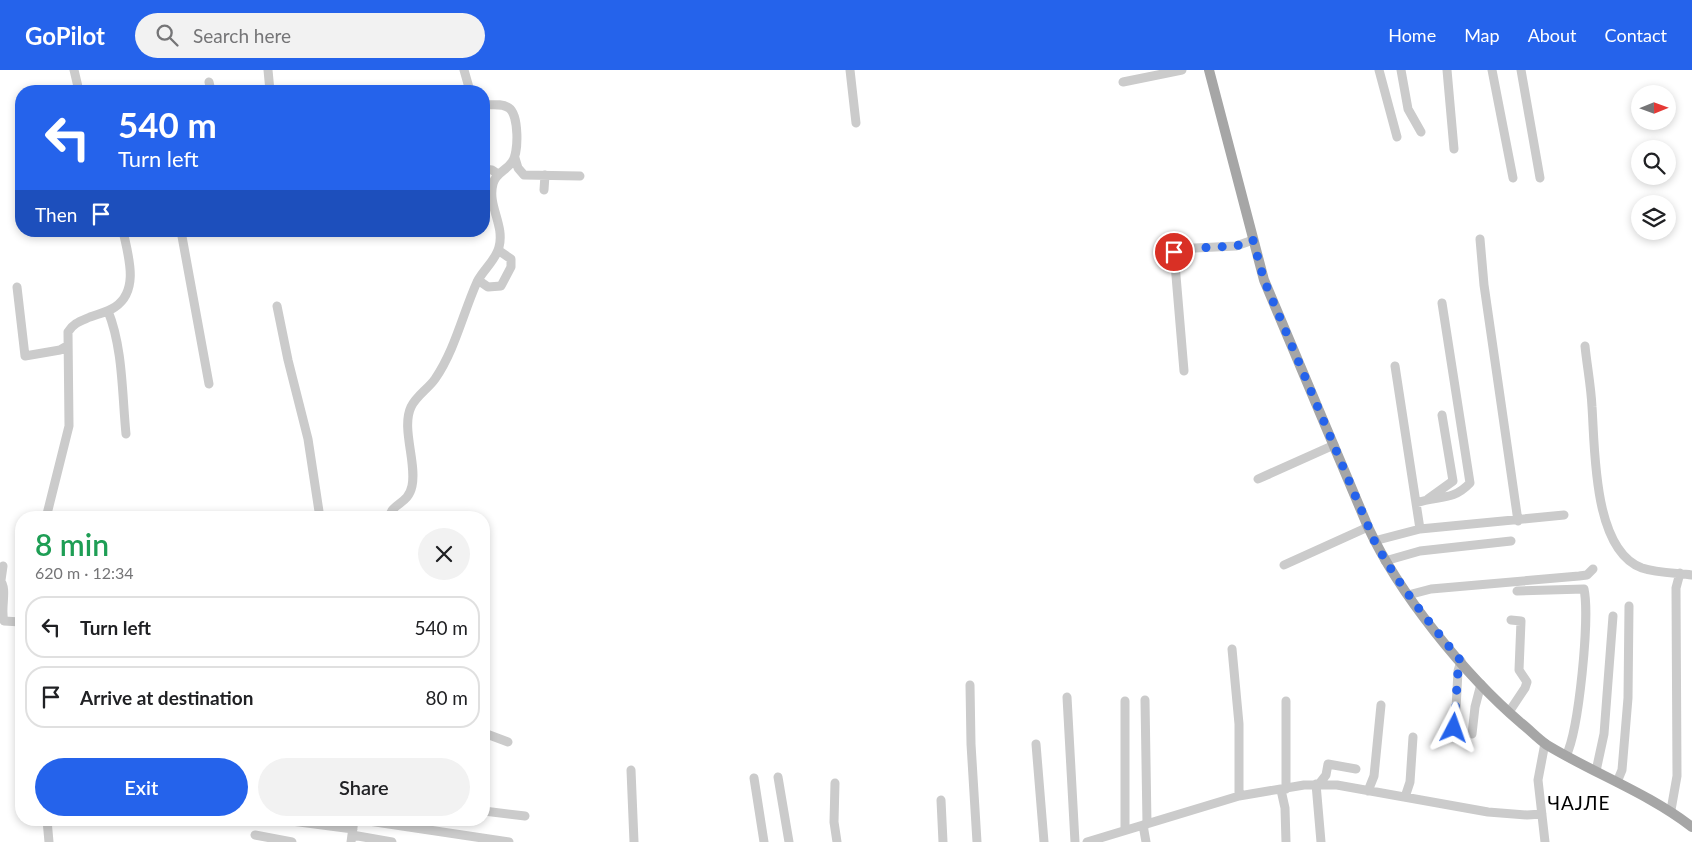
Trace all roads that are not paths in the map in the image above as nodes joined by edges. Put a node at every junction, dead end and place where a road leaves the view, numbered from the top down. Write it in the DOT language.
graph roads {
  1 [pos="74,70"];
  2 [pos="268,70"];
  3 [pos="464,70"];
  4 [pos="850,70"];
  5 [pos="1182,70"];
  6 [pos="1209,70"];
  7 [pos="1379,70"];
  8 [pos="1401,70"];
  9 [pos="1447,70"];
  10 [pos="1492,70"];
  11 [pos="1521,70"];
  12 [pos="1123,82"];
  13 [pos="78,85"];
  14 [pos="269,85"];
  15 [pos="468,85"];
  16 [pos="490,105"];
  17 [pos="856,123"];
  18 [pos="1421,132"];
  19 [pos="1397,137"];
  20 [pos="1454,149"];
  21 [pos="514,158"];
  22 [pos="490,170"];
  23 [pos="498,174"];
  24 [pos="545,176"];
  25 [pos="580,176"];
  26 [pos="1513,178"];
  27 [pos="1540,178"];
  28 [pos="544,190"];
  29 [pos="124,237"];
  30 [pos="182,237"];
  31 [pos="1480,239"];
  32 [pos="1253,240"];
  33 [pos="498,250"];
  34 [pos="478,280"];
  35 [pos="17,287"];
  36 [pos="1442,303"];
  37 [pos="277,306"];
  38 [pos="108,310"];
  39 [pos="67,346"];
  40 [pos="1585,346"];
  41 [pos="1395,366"];
  42 [pos="1184,371"];
  43 [pos="209,384"];
  44 [pos="1442,415"];
  45 [pos="126,434"];
  46 [pos="1334,446"];
  47 [pos="1258,479"];
  48 [pos="1428,499"];
  49 [pos="1416,503"];
  50 [pos="48,511"];
  51 [pos="319,511"];
  52 [pos="392,511"];
  53 [pos="1564,515"];
  54 [pos="1518,521"];
  55 [pos="1368,527"];
  56 [pos="1420,529"];
  57 [pos="1374,540"];
  58 [pos="1510,541"];
  59 [pos="1385,561"];
  60 [pos="1284,565"];
  61 [pos="3,566"];
  62 [pos="1593,569"];
  63 [pos="1680,573"];
  64 [pos="1692,575"];
  65 [pos="1,580"];
  66 [pos="1517,590"];
  67 [pos="1408,595"];
  68 [pos="1629,606"];
  69 [pos="1613,616"];
  70 [pos="1511,620"];
  71 [pos="15,622"];
  72 [pos="2,623"];
  73 [pos="1232,649"];
  74 [pos="1461,661"];
  75 [pos="970,684"];
  76 [pos="1481,684"];
  77 [pos="1067,698"];
  78 [pos="1145,700"];
  79 [pos="1286,701"];
  80 [pos="1125,702"];
  81 [pos="1381,705"];
  82 [pos="1509,712"];
  83 [pos="1454,728"];
  84 [pos="1472,734"];
  85 [pos="490,735"];
  86 [pos="1413,737"];
  87 [pos="508,742"];
  88 [pos="1036,744"];
  89 [pos="1545,744"];
  90 [pos="1566,756"];
  91 [pos="1356,769"];
  92 [pos="631,770"];
  93 [pos="1596,771"];
  94 [pos="778,777"];
  95 [pos="754,778"];
  96 [pos="1617,782"];
  97 [pos="835,783"];
  98 [pos="1318,784"];
  99 [pos="1283,789"];
  100 [pos="1368,791"];
  101 [pos="1239,796"];
  102 [pos="1405,797"];
  103 [pos="941,800"];
  104 [pos="1671,810"];
  105 [pos="490,812"];
  106 [pos="1542,814"];
  107 [pos="525,816"];
  108 [pos="1145,824"];
  109 [pos="47,826"];
  110 [pos="318,826"];
  111 [pos="402,826"];
  112 [pos="1692,827"];
  113 [pos="1125,830"];
  114 [pos="353,832"];
  115 [pos="255,835"];
  116 [pos="49,842"];
  117 [pos="292,842"];
  118 [pos="392,842"];
  119 [pos="509,842"];
  120 [pos="634,842"];
  121 [pos="764,842"];
  122 [pos="789,842"];
  123 [pos="837,842"];
  124 [pos="943,842"];
  125 [pos="977,842"];
  126 [pos="1044,842"];
  127 [pos="1075,842"];
  128 [pos="1087,842"];
  129 [pos="1146,842"];
  130 [pos="1286,842"];
  131 [pos="1321,842"];
  132 [pos="1545,842"];
  1 -- 13 [label="street"];
  2 -- 14 [label="street"];
  3 -- 15 [label="street"];
  4 -- 17 [label="street"];
  5 -- 12 [label="street"];
  6 -- 32 [label="main road"];
  7 -- 19 [label="street"];
  8 -- 18 [label="street"];
  9 -- 20 [label="street"];
  10 -- 26 [label="street"];
  11 -- 27 [label="street"];
  16 -- 21 [label="street"];
  21 -- 23 [label="street"];
  21 -- 24 [label="street"];
  22 -- 23 [label="street"];
  23 -- 33 [label="street"];
  24 -- 25 [label="street"];
  24 -- 28 [label="street"];
  29 -- 38 [label="street"];
  30 -- 43 [label="street"];
  31 -- 54 [label="street"];
  32 -- 42 [label="street"];
  32 -- 46 [label="main road"];
  33 -- 34 [label="street"];
  33 -- 34 [label="street"];
  34 -- 52 [label="street"];
  35 -- 39 [label="street"];
  36 -- 48 [label="street"];
  37 -- 51 [label="street"];
  38 -- 39 [label="street"];
  38 -- 45 [label="street"];
  39 -- 50 [label="street"];
  40 -- 63 [label="street"];
  41 -- 49 [label="street"];
  44 -- 48 [label="street"];
  46 -- 47 [label="street"];
  46 -- 55 [label="main road"];
  48 -- 49 [label="street"];
  49 -- 56 [label="street"];
  53 -- 54 [label="street"];
  54 -- 56 [label="street"];
  55 -- 57 [label="main road"];
  55 -- 60 [label="street"];
  56 -- 57 [label="street"];
  57 -- 59 [label="main road"];
  58 -- 59 [label="street"];
  59 -- 67 [label="main road"];
  61 -- 65 [label="street"];
  62 -- 67 [label="street"];
  63 -- 64 [label="street"];
  63 -- 104 [label="street"];
  65 -- 72 [label="street"];
  66 -- 90 [label="street"];
  67 -- 74 [label="main road"];
  68 -- 96 [label="street"];
  69 -- 93 [label="street"];
  70 -- 82 [label="street"];
  71 -- 72 [label="street"];
  73 -- 101 [label="street"];
  74 -- 76 [label="main road"];
  74 -- 83 [label="street"];
  75 -- 125 [label="street"];
  76 -- 82 [label="main road"];
  76 -- 84 [label="street"];
  77 -- 127 [label="street"];
  78 -- 108 [label="street"];
  79 -- 99 [label="street"];
  80 -- 113 [label="street"];
  81 -- 100 [label="street"];
  82 -- 89 [label="main road"];
  85 -- 87 [label="street"];
  86 -- 102 [label="street"];
  88 -- 126 [label="street"];
  89 -- 90 [label="main road"];
  89 -- 106 [label="street"];
  90 -- 93 [label="main road"];
  91 -- 98 [label="street"];
  92 -- 120 [label="street"];
  93 -- 96 [label="main road"];
  94 -- 122 [label="street"];
  95 -- 121 [label="street"];
  96 -- 104 [label="main road"];
  97 -- 123 [label="street"];
  98 -- 99 [label="street"];
  98 -- 100 [label="street"];
  98 -- 131 [label="street"];
  99 -- 101 [label="street"];
  99 -- 130 [label="street"];
  100 -- 102 [label="street"];
  101 -- 108 [label="street"];
  102 -- 106 [label="street"];
  103 -- 124 [label="street"];
  104 -- 112 [label="main road"];
  105 -- 107 [label="street"];
  106 -- 132 [label="street"];
  108 -- 113 [label="street"];
  108 -- 129 [label="street"];
  109 -- 116 [label="street"];
  110 -- 114 [label="street"];
  111 -- 119 [label="street"];
  113 -- 128 [label="street"];
  114 -- 118 [label="street"];
  115 -- 117 [label="street"];
}
